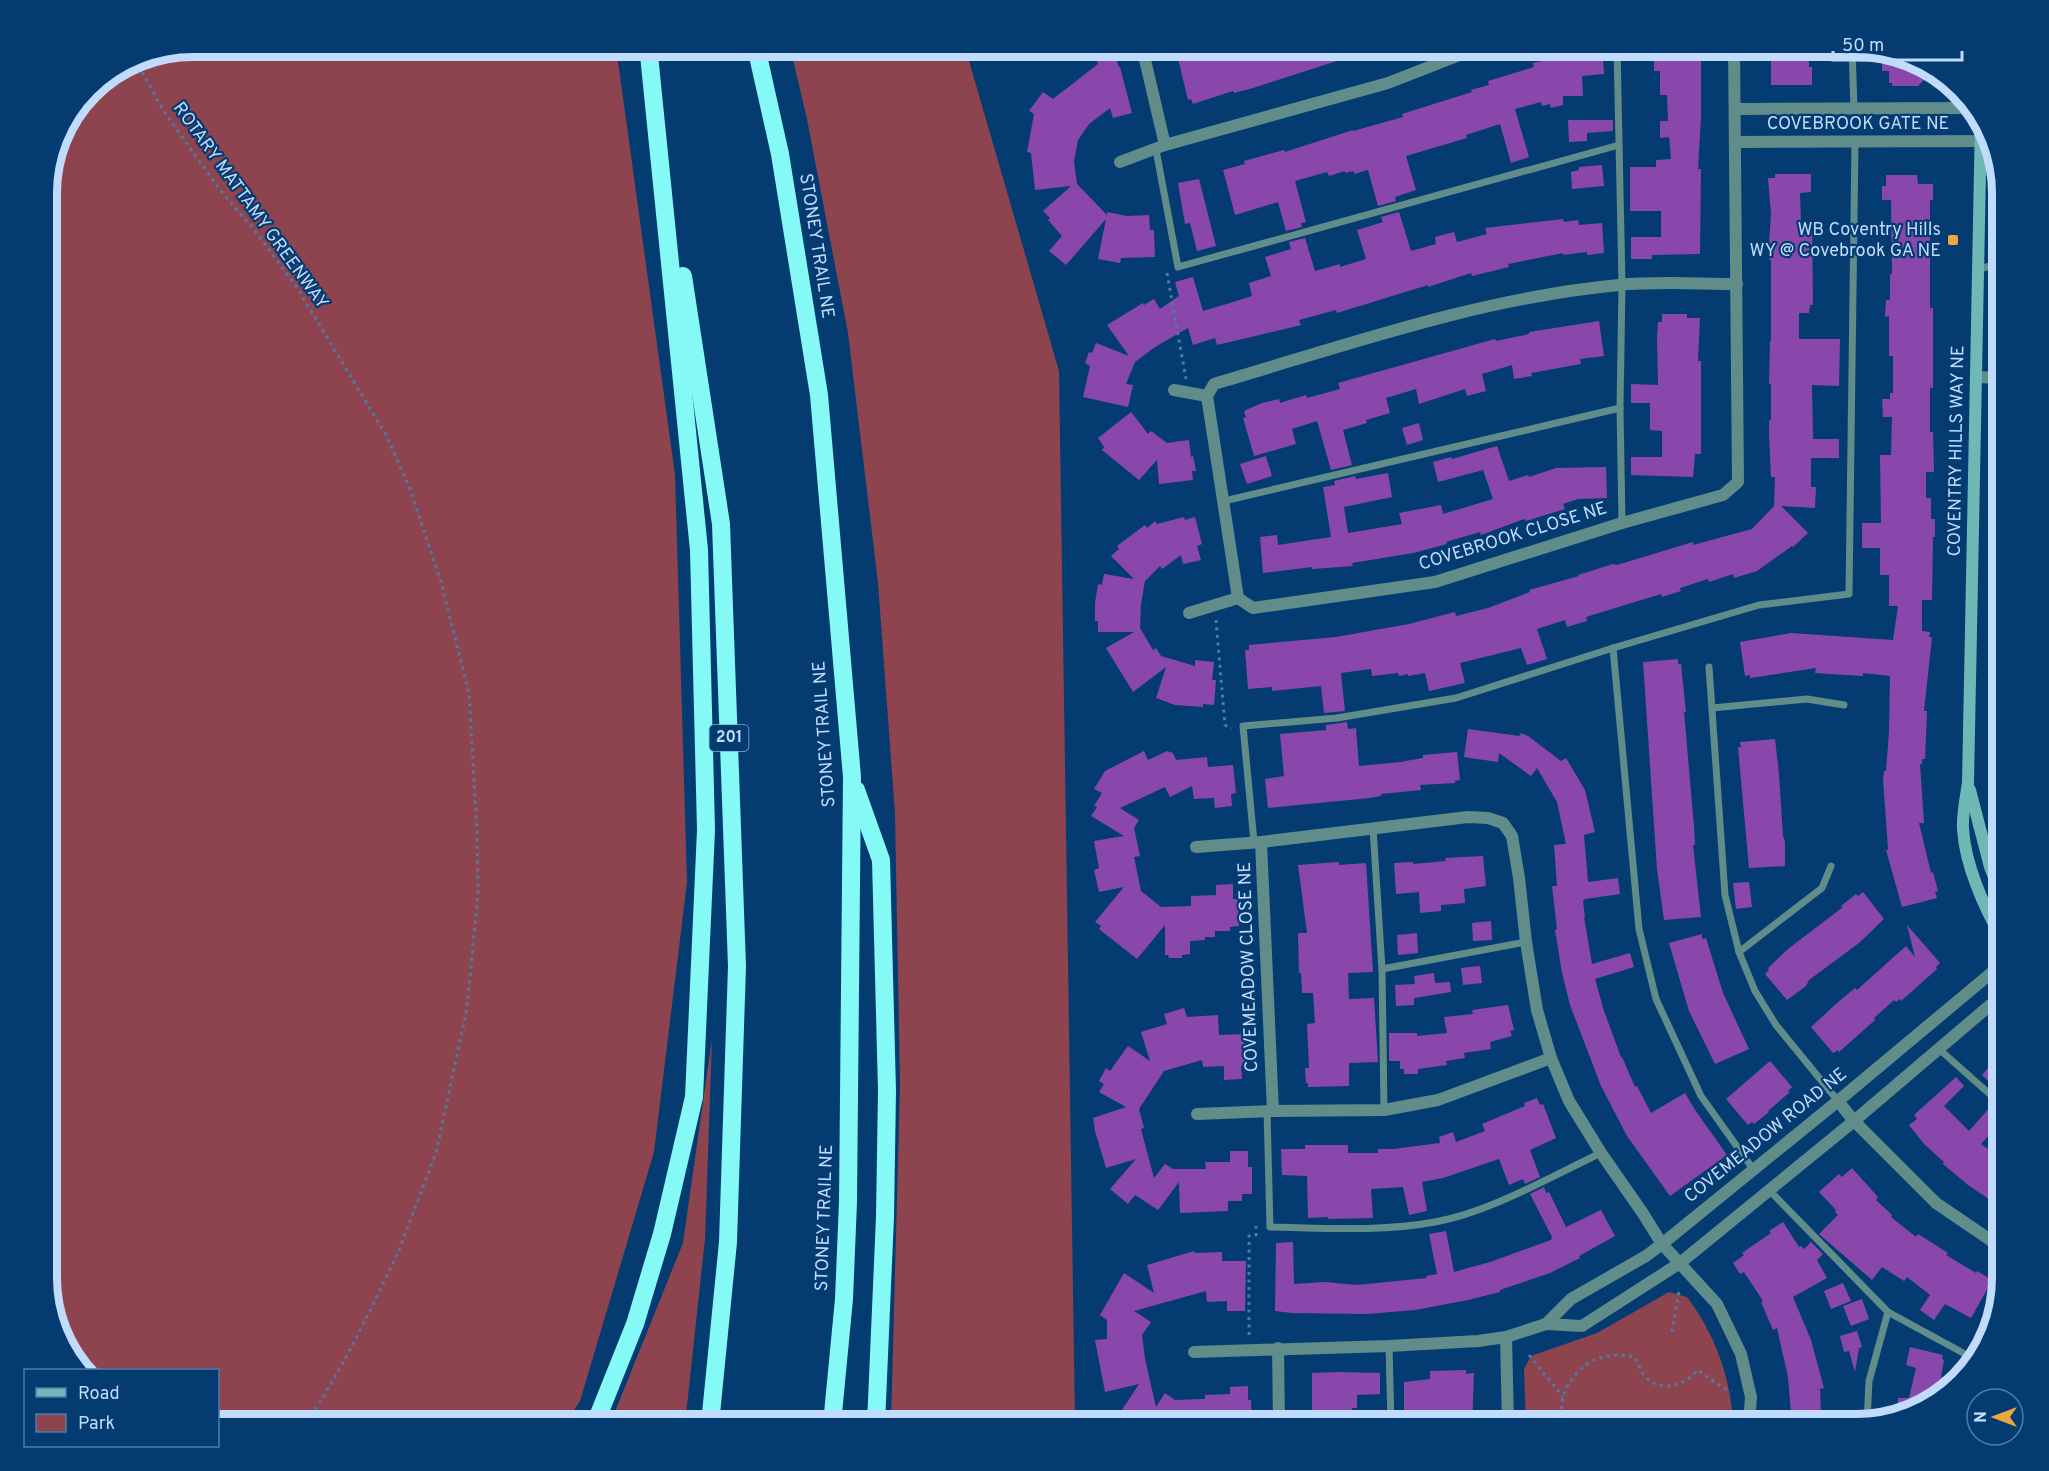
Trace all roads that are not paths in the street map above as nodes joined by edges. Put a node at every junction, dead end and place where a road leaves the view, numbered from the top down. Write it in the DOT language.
graph roads {
  1 [pos="649,57"];
  2 [pos="649,57"];
  3 [pos="758,57"];
  4 [pos="1144,57"];
  5 [pos="1453,57"];
  6 [pos="1617,57"];
  7 [pos="1734,57"];
  8 [pos="1852,57"];
  9 [pos="1962,108"];
  10 [pos="1735,109"];
  11 [pos="1854,109"];
  12 [pos="1735,142"];
  13 [pos="1856,142"];
  14 [pos="1982,142"];
  15 [pos="1619,145"];
  16 [pos="1160,147"];
  17 [pos="1985,153"];
  18 [pos="1120,162"];
  19 [pos="1992,266"];
  20 [pos="1979,269"];
  21 [pos="1622,284"];
  22 [pos="1737,284"];
  23 [pos="1976,377"];
  24 [pos="1992,378"];
  25 [pos="1174,390"];
  26 [pos="1207,396"];
  27 [pos="1620,408"];
  28 [pos="1224,501"];
  29 [pos="1622,523"];
  30 [pos="1238,598"];
  31 [pos="1189,613"];
  32 [pos="1613,648"];
  33 [pos="1709,667"];
  34 [pos="1844,705"];
  35 [pos="1712,708"];
  36 [pos="852,777"];
  37 [pos="1968,783"];
  38 [pos="1373,828"];
  39 [pos="1257,842"];
  40 [pos="1196,846"];
  41 [pos="1831,866"];
  42 [pos="1992,872"];
  43 [pos="1992,921"];
  44 [pos="1526,942"];
  45 [pos="1739,952"];
  46 [pos="1382,969"];
  47 [pos="1992,972"];
  48 [pos="1992,1004"];
  49 [pos="1939,1049"];
  50 [pos="1551,1058"];
  51 [pos="1992,1096"];
  52 [pos="1838,1101"];
  53 [pos="1384,1110"];
  54 [pos="1270,1111"];
  55 [pos="1197,1114"];
  56 [pos="1854,1121"];
  57 [pos="1601,1154"];
  58 [pos="1753,1169"];
  59 [pos="1768,1190"];
  60 [pos="1992,1241"];
  61 [pos="1662,1244"];
  62 [pos="1680,1263"];
  63 [pos="1888,1312"];
  64 [pos="1546,1324"];
  65 [pos="1506,1337"];
  66 [pos="1389,1346"];
  67 [pos="1278,1348"];
  68 [pos="1194,1352"];
  69 [pos="1968,1355"];
  70 [pos="1867,1413"];
  71 [pos="599,1414"];
  72 [pos="711,1414"];
  73 [pos="835,1414"];
  74 [pos="876,1414"];
  75 [pos="1279,1414"];
  76 [pos="1391,1414"];
  77 [pos="1508,1414"];
  78 [pos="1750,1414"];
  1 -- 71 [label="highway"];
  2 -- 72 [label="highway, 201"];
  3 -- 36 [label="highway, STONEY TRAIL NE"];
  4 -- 16 [label="street"];
  5 -- 16 [label="street"];
  6 -- 15 [label="lane"];
  7 -- 10 [label="street, COVEBROOK CLOSE NE"];
  8 -- 11 [label="lane"];
  9 -- 11 [label="street, COVEBROOK GATE NE"];
  10 -- 11 [label="street, COVEBROOK GATE NE"];
  10 -- 12 [label="street, COVEBROOK CLOSE NE"];
  12 -- 13 [label="street, COVEBROOK GATE NE"];
  12 -- 22 [label="street, COVEBROOK CLOSE NE"];
  13 -- 14 [label="street, COVEBROOK GATE NE"];
  13 -- 32 [label="lane"];
  15 -- 16 [label="lane"];
  15 -- 21 [label="lane"];
  16 -- 18 [label="street"];
  17 -- 20 [label="street, COVENTRY HILLS WAY NE"];
  19 -- 20 [label="lane"];
  20 -- 23 [label="street, COVENTRY HILLS WAY NE"];
  21 -- 22 [label="street"];
  21 -- 26 [label="street"];
  21 -- 27 [label="lane"];
  22 -- 29 [label="street, COVEBROOK CLOSE NE"];
  23 -- 24 [label="street"];
  23 -- 37 [label="street, COVENTRY HILLS WAY NE"];
  25 -- 26 [label="street"];
  26 -- 28 [label="street"];
  27 -- 28 [label="lane"];
  27 -- 29 [label="lane"];
  28 -- 30 [label="street"];
  29 -- 30 [label="street, COVEBROOK CLOSE NE"];
  30 -- 31 [label="street"];
  32 -- 39 [label="lane"];
  32 -- 58 [label="lane"];
  33 -- 35 [label="lane"];
  34 -- 35 [label="lane"];
  35 -- 45 [label="lane"];
  36 -- 73 [label="highway, STONEY TRAIL NE"];
  36 -- 74 [label="highway"];
  37 -- 42 [label="street, COVENTRY HILLS WAY NE"];
  37 -- 43 [label="street, COVENTRY HILLS WAY NE"];
  38 -- 39 [label="street, COVEMEADOW CLOSE NE"];
  38 -- 44 [label="street, COVEMEADOW CLOSE NE"];
  38 -- 46 [label="lane"];
  39 -- 40 [label="street"];
  39 -- 54 [label="street, COVEMEADOW CLOSE NE"];
  41 -- 45 [label="lane"];
  44 -- 46 [label="lane"];
  44 -- 50 [label="street, COVEMEADOW CLOSE NE"];
  45 -- 52 [label="lane"];
  46 -- 53 [label="lane"];
  47 -- 52 [label="street, COVEMEADOW ROAD NE"];
  48 -- 49 [label="street, COVEMEADOW ROAD NE"];
  49 -- 51 [label="lane"];
  49 -- 56 [label="street, COVEMEADOW ROAD NE"];
  50 -- 53 [label="street"];
  50 -- 57 [label="street, COVEMEADOW CLOSE NE"];
  52 -- 56 [label="street"];
  52 -- 58 [label="street, COVEMEADOW ROAD NE"];
  53 -- 54 [label="street"];
  54 -- 55 [label="street"];
  54 -- 57 [label="lane"];
  56 -- 59 [label="street, COVEMEADOW ROAD NE"];
  56 -- 60 [label="street"];
  57 -- 61 [label="street, COVEMEADOW CLOSE NE"];
  58 -- 61 [label="street, COVEMEADOW ROAD NE"];
  59 -- 62 [label="street, COVEMEADOW ROAD NE"];
  59 -- 63 [label="lane"];
  61 -- 62 [label="street, COVEMEADOW CLOSE NE"];
  61 -- 64 [label="street, COVEMEADOW ROAD NE"];
  62 -- 64 [label="street, COVEMEADOW ROAD NE"];
  62 -- 78 [label="street, COVEMEADOW CLOSE NE"];
  63 -- 69 [label="lane"];
  63 -- 70 [label="lane"];
  64 -- 65 [label="street, COVEMEADOW ROAD NE"];
  65 -- 66 [label="street, COVEMEADOW ROAD NE"];
  65 -- 77 [label="street"];
  66 -- 67 [label="street, COVEMEADOW ROAD NE"];
  66 -- 76 [label="lane"];
  67 -- 68 [label="street, COVEMEADOW ROAD NE"];
  67 -- 75 [label="street"];
}
